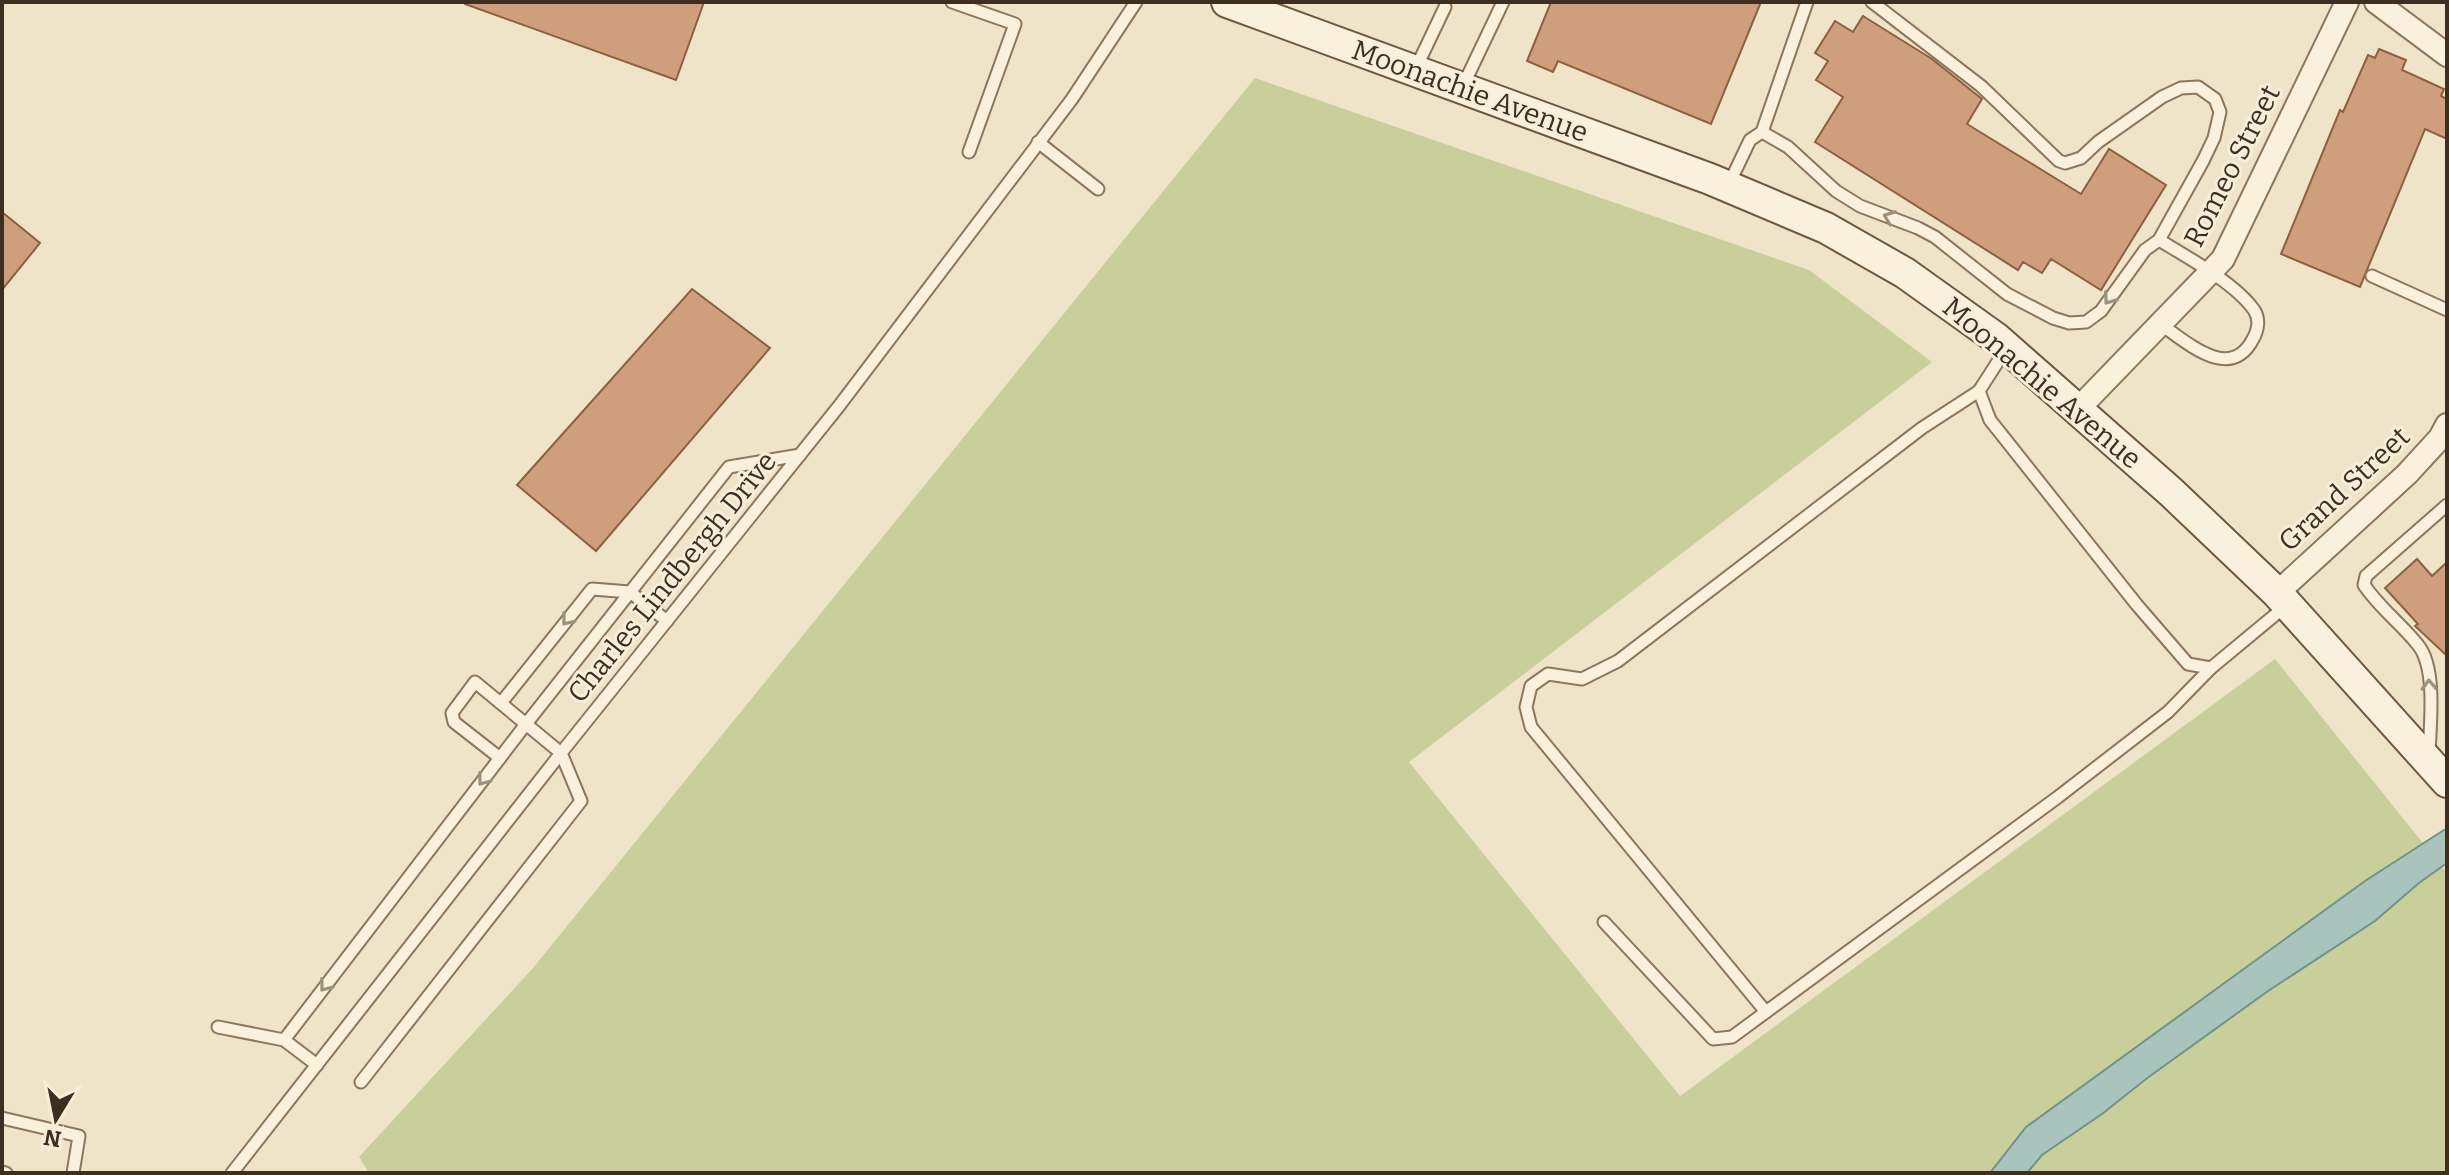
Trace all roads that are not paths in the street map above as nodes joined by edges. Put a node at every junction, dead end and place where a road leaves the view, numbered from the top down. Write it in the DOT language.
graph roads {
  1 [pos="952,2"];
  2 [pos="1136,2"];
  3 [pos="1227,2"];
  4 [pos="1503,2"];
  5 [pos="1807,2"];
  6 [pos="1872,2"];
  7 [pos="2347,2"];
  8 [pos="2376,2"];
  9 [pos="1445,7"];
  10 [pos="2447,55"];
  11 [pos="1415,71"];
  12 [pos="1462,88"];
  13 [pos="1762,132"];
  14 [pos="1038,142"];
  15 [pos="969,152"];
  16 [pos="1728,187"];
  17 [pos="1098,189"];
  18 [pos="2159,240"];
  19 [pos="2211,271"];
  20 [pos="2372,276"];
  21 [pos="2447,310"];
  22 [pos="2160,324"];
  23 [pos="2007,347"];
  24 [pos="1979,391"];
  25 [pos="2079,408"];
  26 [pos="2447,425"];
  27 [pos="800,455"];
  28 [pos="2447,505"];
  29 [pos="630,592"];
  30 [pos="2282,599"];
  31 [pos="667,621"];
  32 [pos="2211,668"];
  33 [pos="501,703"];
  34 [pos="526,724"];
  35 [pos="561,753"];
  36 [pos="500,758"];
  37 [pos="2438,772"];
  38 [pos="1604,922"];
  39 [pos="1766,1012"];
  40 [pos="218,1027"];
  41 [pos="284,1040"];
  42 [pos="317,1065"];
  43 [pos="361,1082"];
  44 [pos="2,1118"];
  45 [pos="73,1173"];
  46 [pos="232,1173"];
  1 -- 15 [label="lane"];
  2 -- 14 [label="lane, Charles Lindbergh Drive"];
  3 -- 11 [label="main road, Moonachie Avenue"];
  4 -- 12 [label="lane"];
  5 -- 13 [label="lane"];
  6 -- 18 [label="lane"];
  7 -- 19 [label="street, Romeo Street"];
  8 -- 10 [label="street"];
  9 -- 11 [label="lane"];
  11 -- 12 [label="main road, Moonachie Avenue"];
  12 -- 16 [label="main road, Moonachie Avenue"];
  13 -- 16 [label="lane"];
  18 -- 13 [label="lane, one-way"];
  14 -- 17 [label="lane"];
  14 -- 27 [label="lane, Charles Lindbergh Drive"];
  16 -- 23 [label="main road, Moonachie Avenue"];
  18 -- 19 [label="lane"];
  19 -- 22 [label="street, Romeo Street"];
  19 -- 22 [label="lane"];
  20 -- 21 [label="lane"];
  22 -- 25 [label="street, Romeo Street"];
  23 -- 24 [label="lane"];
  23 -- 25 [label="main road, Moonachie Avenue"];
  24 -- 32 [label="lane"];
  24 -- 39 [label="lane"];
  25 -- 30 [label="main road, Moonachie Avenue"];
  26 -- 30 [label="street, Grand Street"];
  27 -- 29 [label="lane"];
  27 -- 31 [label="lane, Charles Lindbergh Drive"];
  37 -- 28 [label="lane, one-way"];
  29 -- 31 [label="lane"];
  29 -- 33 [label="lane, one-way"];
  29 -- 34 [label="lane"];
  30 -- 32 [label="lane"];
  30 -- 37 [label="main road, Moonachie Avenue"];
  31 -- 35 [label="lane, Charles Lindbergh Drive"];
  32 -- 39 [label="lane"];
  33 -- 34 [label="lane"];
  33 -- 36 [label="lane"];
  34 -- 35 [label="lane"];
  34 -- 36 [label="lane"];
  35 -- 42 [label="lane, Charles Lindbergh Drive"];
  35 -- 43 [label="lane"];
  36 -- 41 [label="lane, one-way"];
  38 -- 39 [label="lane"];
  40 -- 41 [label="lane"];
  41 -- 42 [label="lane"];
  42 -- 46 [label="lane, Charles Lindbergh Drive"];
  44 -- 45 [label="lane"];
}
